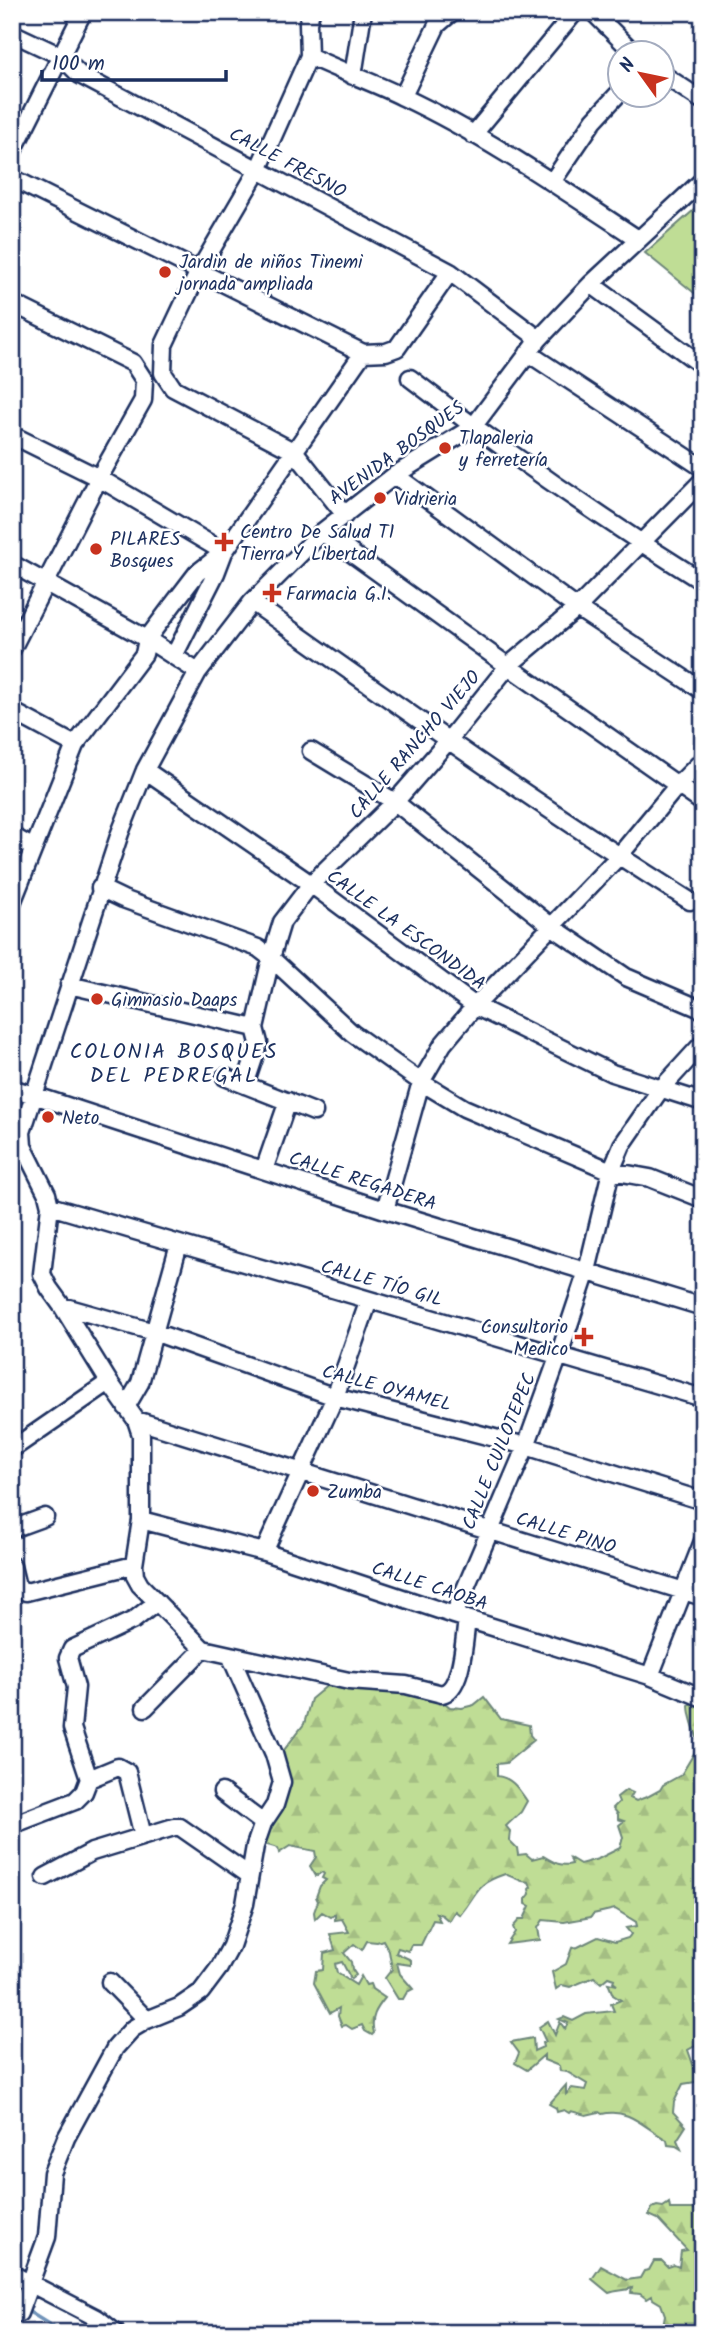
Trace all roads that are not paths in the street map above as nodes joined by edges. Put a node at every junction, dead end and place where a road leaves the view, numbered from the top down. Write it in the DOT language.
graph roads {
  1 [pos="83,12"];
  2 [pos="311,12"];
  3 [pos="363,12"];
  4 [pos="452,12"];
  5 [pos="575,12"];
  6 [pos="593,12"];
  7 [pos="12,33"];
  8 [pos="620,38"];
  9 [pos="61,56"];
  10 [pos="309,57"];
  11 [pos="353,76"];
  12 [pos="676,83"];
  13 [pos="402,96"];
  14 [pos="703,101"];
  15 [pos="606,108"];
  16 [pos="473,135"];
  17 [pos="12,153"];
  18 [pos="258,170"];
  19 [pos="12,178"];
  20 [pos="703,180"];
  21 [pos="552,182"];
  22 [pos="638,239"];
  23 [pos="199,271"];
  24 [pos="450,271"];
  25 [pos="591,284"];
  26 [pos="12,303"];
  27 [pos="539,339"];
  28 [pos="363,353"];
  29 [pos="528,353"];
  30 [pos="703,366"];
  31 [pos="410,378"];
  32 [pos="473,427"];
  33 [pos="12,435"];
  34 [pos="295,452"];
  35 [pos="703,468"];
  36 [pos="395,475"];
  37 [pos="99,478"];
  38 [pos="703,480"];
  39 [pos="345,515"];
  40 [pos="322,532"];
  41 [pos="642,544"];
  42 [pos="223,552"];
  43 [pos="12,564"];
  44 [pos="46,581"];
  45 [pos="703,583"];
  46 [pos="252,602"];
  47 [pos="577,608"];
  48 [pos="147,639"];
  49 [pos="12,649"];
  50 [pos="174,656"];
  51 [pos="508,666"];
  52 [pos="198,673"];
  53 [pos="703,691"];
  54 [pos="12,711"];
  55 [pos="448,741"];
  56 [pos="75,745"];
  57 [pos="311,751"];
  58 [pos="703,760"];
  59 [pos="145,770"];
  60 [pos="677,786"];
  61 [pos="395,802"];
  62 [pos="703,803"];
  63 [pos="12,836"];
  64 [pos="34,848"];
  65 [pos="619,856"];
  66 [pos="311,884"];
  67 [pos="100,888"];
  68 [pos="690,901"];
  69 [pos="12,903"];
  70 [pos="551,926"];
  71 [pos="271,958"];
  72 [pos="69,985"];
  73 [pos="475,1006"];
  74 [pos="703,1010"];
  75 [pos="256,1028"];
  76 [pos="703,1043"];
  77 [pos="225,1077"];
  78 [pos="421,1082"];
  79 [pos="245,1085"];
  80 [pos="12,1088"];
  81 [pos="660,1090"];
  82 [pos="33,1096"];
  83 [pos="288,1101"];
  84 [pos="703,1102"];
  85 [pos="314,1112"];
  86 [pos="264,1170"];
  87 [pos="611,1171"];
  88 [pos="703,1199"];
  89 [pos="50,1206"];
  90 [pos="385,1210"];
  91 [pos="179,1244"];
  92 [pos="587,1271"];
  93 [pos="369,1300"];
  94 [pos="62,1306"];
  95 [pos="703,1307"];
  96 [pos="154,1332"];
  97 [pos="559,1355"];
  98 [pos="109,1382"];
  99 [pos="335,1396"];
  100 [pos="703,1398"];
  101 [pos="131,1414"];
  102 [pos="12,1428"];
  103 [pos="17,1446"];
  104 [pos="526,1446"];
  105 [pos="300,1472"];
  106 [pos="703,1501"];
  107 [pos="45,1517"];
  108 [pos="141,1520"];
  109 [pos="12,1529"];
  110 [pos="489,1530"];
  111 [pos="703,1541"];
  112 [pos="264,1552"];
  113 [pos="134,1565"];
  114 [pos="12,1566"];
  115 [pos="683,1590"];
  116 [pos="703,1597"];
  117 [pos="157,1602"];
  118 [pos="461,1617"];
  119 [pos="202,1649"];
  120 [pos="230,1655"];
  121 [pos="650,1676"];
  122 [pos="703,1698"];
  123 [pos="145,1708"];
  124 [pos="89,1779"];
  125 [pos="222,1792"];
  126 [pos="263,1823"];
  127 [pos="12,1825"];
  128 [pos="143,1836"];
  129 [pos="249,1875"];
  130 [pos="45,1877"];
  131 [pos="110,1982"];
  132 [pos="147,2020"];
  133 [pos="12,2273"];
  134 [pos="30,2284"];
  135 [pos="15,2314"];
  136 [pos="116,2333"];
  1 -- 9 [label="street"];
  2 -- 10 [label="street"];
  3 -- 11 [label="street"];
  4 -- 13 [label="street"];
  5 -- 16 [label="street"];
  6 -- 8 [label="street"];
  7 -- 9 [label="street, CALLE FRESNO"];
  9 -- 17 [label="street"];
  9 -- 18 [label="street, CALLE FRESNO"];
  10 -- 11 [label="street"];
  10 -- 18 [label="street"];
  11 -- 13 [label="street"];
  12 -- 14 [label="street"];
  13 -- 16 [label="street"];
  15 -- 21 [label="street"];
  16 -- 21 [label="street"];
  18 -- 23 [label="street"];
  18 -- 24 [label="street, CALLE FRESNO"];
  19 -- 23 [label="street"];
  20 -- 22 [label="street, AVENIDA BOSQUES"];
  21 -- 22 [label="street"];
  22 -- 25 [label="street, AVENIDA BOSQUES"];
  23 -- 28 [label="street"];
  23 -- 34 [label="street"];
  24 -- 27 [label="street, CALLE FRESNO"];
  24 -- 28 [label="street"];
  25 -- 27 [label="street, AVENIDA BOSQUES"];
  25 -- 30 [label="street"];
  26 -- 37 [label="street"];
  27 -- 29 [label="street, AVENIDA BOSQUES"];
  28 -- 34 [label="street"];
  29 -- 32 [label="street, AVENIDA BOSQUES"];
  29 -- 35 [label="street"];
  31 -- 32 [label="street"];
  32 -- 36 [label="street, AVENIDA BOSQUES"];
  32 -- 41 [label="street"];
  33 -- 37 [label="street"];
  34 -- 39 [label="street"];
  34 -- 42 [label="street"];
  36 -- 39 [label="street, AVENIDA BOSQUES"];
  36 -- 47 [label="street"];
  37 -- 42 [label="street"];
  37 -- 44 [label="street"];
  38 -- 41 [label="street, CALLE RANCHO VIEJO"];
  39 -- 40 [label="street, AVENIDA BOSQUES"];
  40 -- 46 [label="street, AVENIDA BOSQUES"];
  40 -- 51 [label="street"];
  41 -- 45 [label="street"];
  41 -- 47 [label="street, CALLE RANCHO VIEJO"];
  42 -- 48 [label="street"];
  42 -- 50 [label="street"];
  43 -- 44 [label="street"];
  44 -- 48 [label="street"];
  44 -- 49 [label="street"];
  46 -- 52 [label="street, AVENIDA BOSQUES"];
  46 -- 55 [label="street"];
  47 -- 51 [label="street, CALLE RANCHO VIEJO"];
  47 -- 53 [label="street"];
  48 -- 50 [label="street"];
  48 -- 56 [label="street"];
  50 -- 52 [label="street"];
  51 -- 55 [label="street, CALLE RANCHO VIEJO"];
  51 -- 60 [label="street"];
  52 -- 59 [label="street, AVENIDA BOSQUES"];
  54 -- 56 [label="street"];
  55 -- 61 [label="street, CALLE RANCHO VIEJO"];
  55 -- 65 [label="street"];
  56 -- 64 [label="street"];
  57 -- 61 [label="street"];
  58 -- 60 [label="street"];
  59 -- 66 [label="street, CALLE LA ESCONDIDA"];
  59 -- 67 [label="street, AVENIDA BOSQUES"];
  60 -- 62 [label="street"];
  60 -- 65 [label="street"];
  61 -- 66 [label="street, CALLE RANCHO VIEJO"];
  61 -- 70 [label="street"];
  63 -- 64 [label="street"];
  64 -- 69 [label="street"];
  65 -- 68 [label="street"];
  65 -- 70 [label="street"];
  66 -- 71 [label="street, CALLE RANCHO VIEJO"];
  66 -- 73 [label="street, CALLE LA ESCONDIDA"];
  67 -- 71 [label="street"];
  67 -- 72 [label="street, AVENIDA BOSQUES"];
  70 -- 73 [label="street"];
  70 -- 74 [label="street"];
  71 -- 75 [label="street, CALLE RANCHO VIEJO"];
  71 -- 78 [label="street"];
  72 -- 75 [label="street"];
  72 -- 82 [label="street, AVENIDA BOSQUES"];
  73 -- 78 [label="street"];
  73 -- 81 [label="street, CALLE LA ESCONDIDA"];
  75 -- 79 [label="street, CALLE RANCHO VIEJO"];
  76 -- 81 [label="street, CALLE CUILOTEPEC"];
  77 -- 79 [label="street"];
  78 -- 87 [label="street"];
  78 -- 90 [label="street"];
  79 -- 83 [label="street"];
  80 -- 82 [label="street, CALLE REGADERA"];
  81 -- 84 [label="street, CALLE LA ESCONDIDA"];
  81 -- 87 [label="street, CALLE CUILOTEPEC"];
  82 -- 86 [label="street, CALLE REGADERA"];
  82 -- 89 [label="street, AVENIDA BOSQUES"];
  83 -- 85 [label="street"];
  83 -- 86 [label="street"];
  86 -- 90 [label="street, CALLE REGADERA"];
  87 -- 88 [label="street"];
  87 -- 92 [label="street, CALLE CUILOTEPEC"];
  89 -- 91 [label="street, CALLE TÍO GIL"];
  89 -- 94 [label="street"];
  90 -- 92 [label="street, CALLE REGADERA"];
  91 -- 93 [label="street, CALLE TÍO GIL"];
  91 -- 96 [label="street"];
  92 -- 95 [label="street, CALLE REGADERA"];
  92 -- 97 [label="street, CALLE CUILOTEPEC"];
  93 -- 97 [label="street, CALLE TÍO GIL"];
  93 -- 99 [label="street"];
  94 -- 96 [label="street, CALLE OYAMEL"];
  94 -- 98 [label="street"];
  96 -- 99 [label="street, CALLE OYAMEL"];
  96 -- 101 [label="street"];
  97 -- 100 [label="street, CALLE TÍO GIL"];
  97 -- 104 [label="street, CALLE CUILOTEPEC"];
  98 -- 101 [label="street"];
  98 -- 103 [label="street"];
  99 -- 104 [label="street, CALLE OYAMEL"];
  99 -- 105 [label="street"];
  101 -- 105 [label="street, CALLE PINO"];
  101 -- 108 [label="street"];
  102 -- 103 [label="street"];
  104 -- 106 [label="street, CALLE OYAMEL"];
  104 -- 110 [label="street, CALLE CUILOTEPEC"];
  105 -- 110 [label="street, CALLE PINO"];
  105 -- 112 [label="street"];
  107 -- 109 [label="street"];
  108 -- 112 [label="street, CALLE CAOBA"];
  108 -- 113 [label="street"];
  110 -- 115 [label="street, CALLE PINO"];
  110 -- 118 [label="street, CALLE CUILOTEPEC"];
  111 -- 115 [label="street"];
  112 -- 118 [label="street, CALLE CAOBA"];
  113 -- 114 [label="street"];
  113 -- 117 [label="street"];
  115 -- 116 [label="street, CALLE PINO"];
  115 -- 121 [label="street"];
  117 -- 119 [label="street"];
  117 -- 124 [label="street"];
  118 -- 120 [label="street, CALLE CUILOTEPEC"];
  118 -- 121 [label="street, CALLE CAOBA"];
  119 -- 120 [label="street"];
  119 -- 123 [label="street"];
  120 -- 126 [label="street"];
  121 -- 122 [label="street, CALLE CAOBA"];
  124 -- 127 [label="street"];
  124 -- 128 [label="street"];
  125 -- 126 [label="street"];
  126 -- 129 [label="street"];
  128 -- 129 [label="street"];
  128 -- 130 [label="street"];
  129 -- 132 [label="street"];
  131 -- 132 [label="street"];
  132 -- 134 [label="street"];
  133 -- 134 [label="street"];
  134 -- 135 [label="street"];
  134 -- 136 [label="street"];
}
